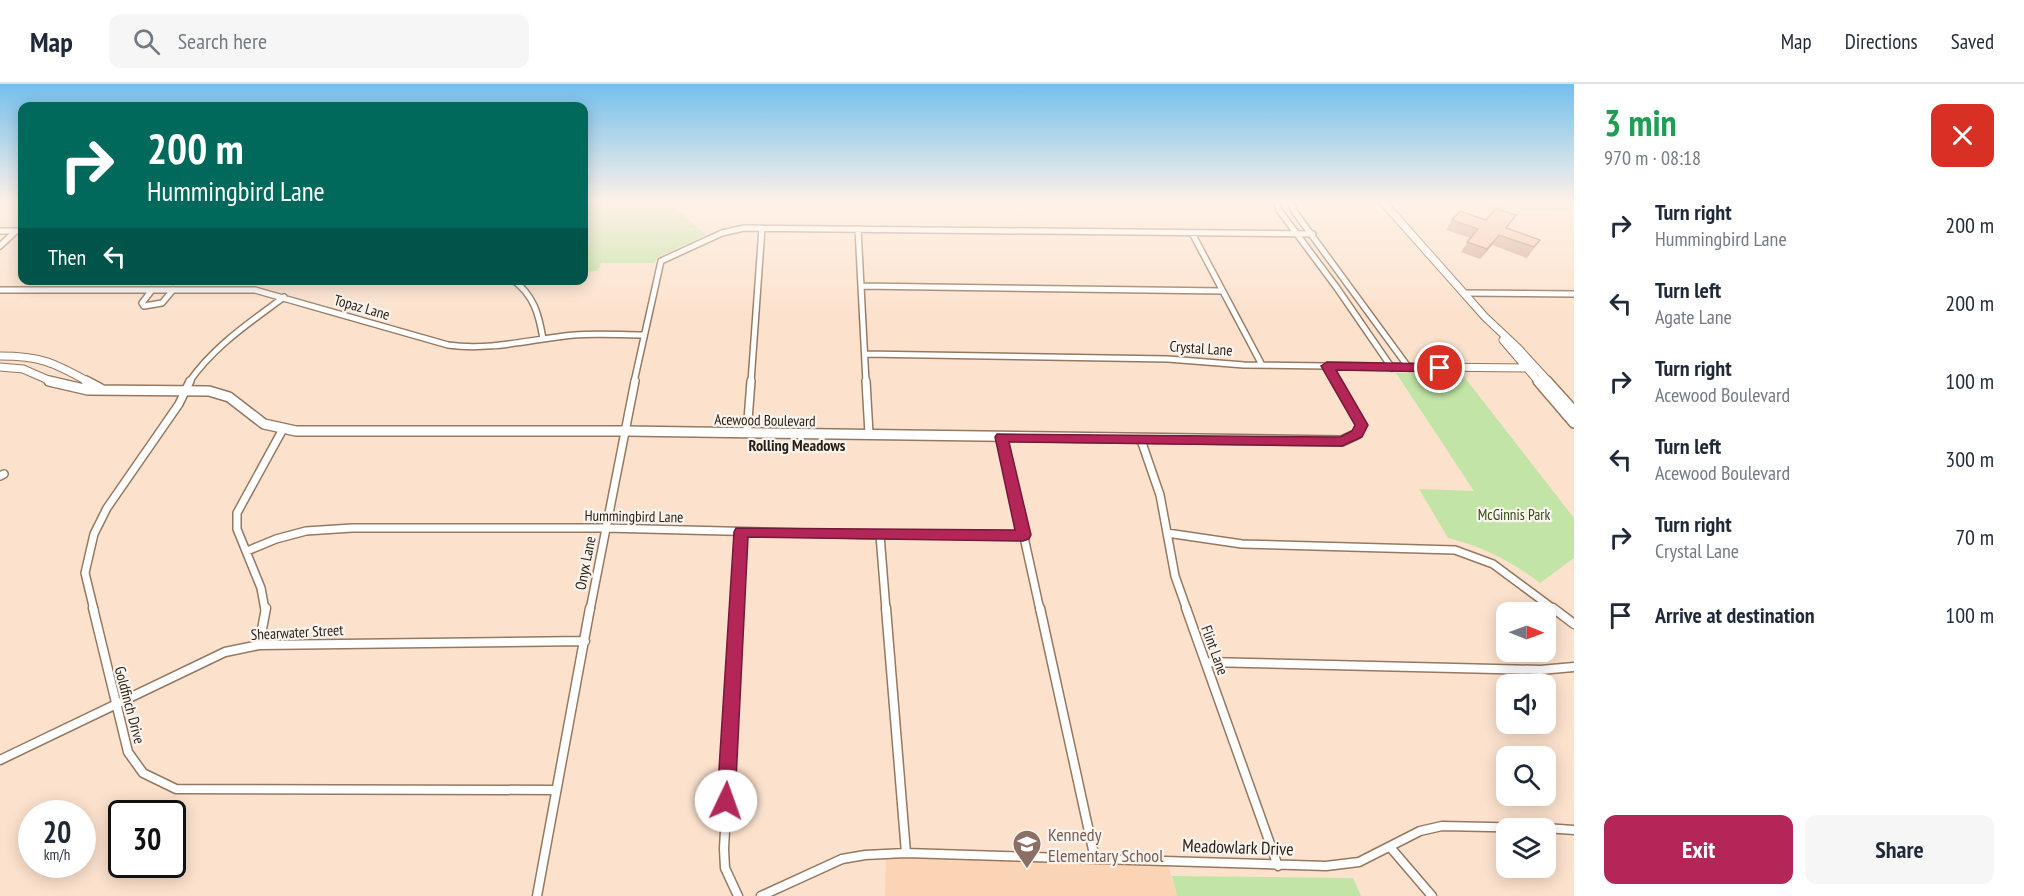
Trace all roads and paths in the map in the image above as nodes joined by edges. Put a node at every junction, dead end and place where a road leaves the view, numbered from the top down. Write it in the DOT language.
graph roads {
  1 [pos="707,240"];
  2 [pos="761,240"];
  3 [pos="859,240"];
  4 [pos="1196,240"];
  5 [pos="1302,240"];
  6 [pos="1317,240"];
  7 [pos="1417,240"];
  8 [pos="521,285"];
  9 [pos="861,286"];
  10 [pos="1337,288"];
  11 [pos="1352,288"];
  12 [pos="0,290"];
  13 [pos="152,290"];
  14 [pos="173,290"];
  15 [pos="1222,291"];
  16 [pos="1464,293"];
  17 [pos="1574,294"];
  18 [pos="284,297"];
  19 [pos="1485,317"];
  20 [pos="644,335"];
  21 [pos="543,339"];
  22 [pos="865,354"];
  23 [pos="0,356"];
  24 [pos="1262,365"];
  25 [pos="1327,366"];
  26 [pos="0,367"];
  27 [pos="1392,368"];
  28 [pos="1409,368"];
  29 [pos="1526,368"];
  30 [pos="1536,368"];
  31 [pos="103,390"];
  32 [pos="186,390"];
  33 [pos="1574,411"];
  34 [pos="1574,423"];
  35 [pos="283,429"];
  36 [pos="625,431"];
  37 [pos="747,433"];
  38 [pos="870,434"];
  39 [pos="1002,437"];
  40 [pos="1141,440"];
  41 [pos="606,528"];
  42 [pos="741,532"];
  43 [pos="1167,533"];
  44 [pos="880,535"];
  45 [pos="1023,535"];
  46 [pos="247,551"];
  47 [pos="1574,624"];
  48 [pos="585,641"];
  49 [pos="259,645"];
  50 [pos="1206,663"];
  51 [pos="1574,667"];
  52 [pos="115,704"];
  53 [pos="0,760"];
  54 [pos="556,790"];
  55 [pos="1496,827"];
  56 [pos="1556,829"];
  57 [pos="1574,830"];
  58 [pos="1390,847"];
  59 [pos="906,853"];
  60 [pos="1095,859"];
  61 [pos="1278,866"];
  62 [pos="537,896"];
  63 [pos="738,896"];
  64 [pos="761,896"];
  65 [pos="1432,896"];
  1 -- 20 [label="street, Onyx Lane"];
  2 -- 37 [label="street"];
  3 -- 9 [label="street"];
  4 -- 15 [label="street"];
  5 -- 10 [label="street"];
  6 -- 11 [label="street"];
  7 -- 16 [label="street"];
  8 -- 21 [label="street"];
  9 -- 15 [label="street"];
  9 -- 22 [label="street"];
  10 -- 11 [label="street"];
  10 -- 27 [label="street"];
  11 -- 28 [label="street"];
  12 -- 13 [label="street, Topaz Lane"];
  13 -- 14 [label="street, Topaz Lane"];
  13 -- 14 [label="street"];
  14 -- 18 [label="street, Topaz Lane"];
  15 -- 24 [label="street"];
  16 -- 17 [label="street"];
  16 -- 19 [label="street"];
  18 -- 21 [label="street, Topaz Lane"];
  18 -- 32 [label="street, Goldfinch Drive"];
  19 -- 29 [label="street"];
  19 -- 30 [label="street"];
  20 -- 21 [label="street, Topaz Lane"];
  20 -- 36 [label="street, Onyx Lane"];
  22 -- 24 [label="street, Crystal Lane"];
  22 -- 38 [label="street"];
  23 -- 31 [label="street, Acewood Boulevard"];
  24 -- 25 [label="street, Crystal Lane"];
  25 -- 27 [label="street, Crystal Lane"];
  25 -- 40 [label="street, Acewood Boulevard"];
  26 -- 31 [label="street, Acewood Boulevard"];
  27 -- 28 [label="street, Crystal Lane"];
  28 -- 29 [label="street, Crystal Lane"];
  29 -- 30 [label="street, Crystal Lane"];
  29 -- 34 [label="street"];
  30 -- 33 [label="street"];
  31 -- 32 [label="street, Acewood Boulevard"];
  32 -- 35 [label="street, Acewood Boulevard"];
  32 -- 52 [label="street, Goldfinch Drive"];
  35 -- 36 [label="street, Acewood Boulevard"];
  35 -- 46 [label="street"];
  36 -- 37 [label="street, Acewood Boulevard"];
  36 -- 41 [label="street, Onyx Lane"];
  37 -- 38 [label="street, Acewood Boulevard"];
  38 -- 39 [label="street, Acewood Boulevard"];
  39 -- 40 [label="street, Acewood Boulevard"];
  39 -- 45 [label="street"];
  40 -- 43 [label="street, Flint Lane"];
  41 -- 42 [label="street, Hummingbird Lane"];
  41 -- 46 [label="street, Hummingbird Lane"];
  41 -- 48 [label="street, Onyx Lane"];
  42 -- 44 [label="street, Hummingbird Lane"];
  42 -- 63 [label="street"];
  43 -- 47 [label="street"];
  43 -- 50 [label="street, Flint Lane"];
  44 -- 45 [label="street, Hummingbird Lane"];
  44 -- 59 [label="street"];
  45 -- 60 [label="street"];
  46 -- 49 [label="street"];
  48 -- 49 [label="street, Shearwater Street"];
  48 -- 54 [label="street, Onyx Lane"];
  49 -- 52 [label="street, Shearwater Street"];
  50 -- 51 [label="street"];
  50 -- 61 [label="street, Flint Lane"];
  52 -- 53 [label="street, Shearwater Street"];
  52 -- 54 [label="street, Goldfinch Drive"];
  54 -- 62 [label="street, Onyx Lane"];
  55 -- 58 [label="street, Meadowlark Drive"];
  56 -- 57 [label="street"];
  58 -- 61 [label="street, Meadowlark Drive"];
  58 -- 65 [label="street"];
  59 -- 60 [label="street, Meadowlark Drive"];
  59 -- 64 [label="street, Meadowlark Drive"];
  60 -- 61 [label="street, Meadowlark Drive"];
}
